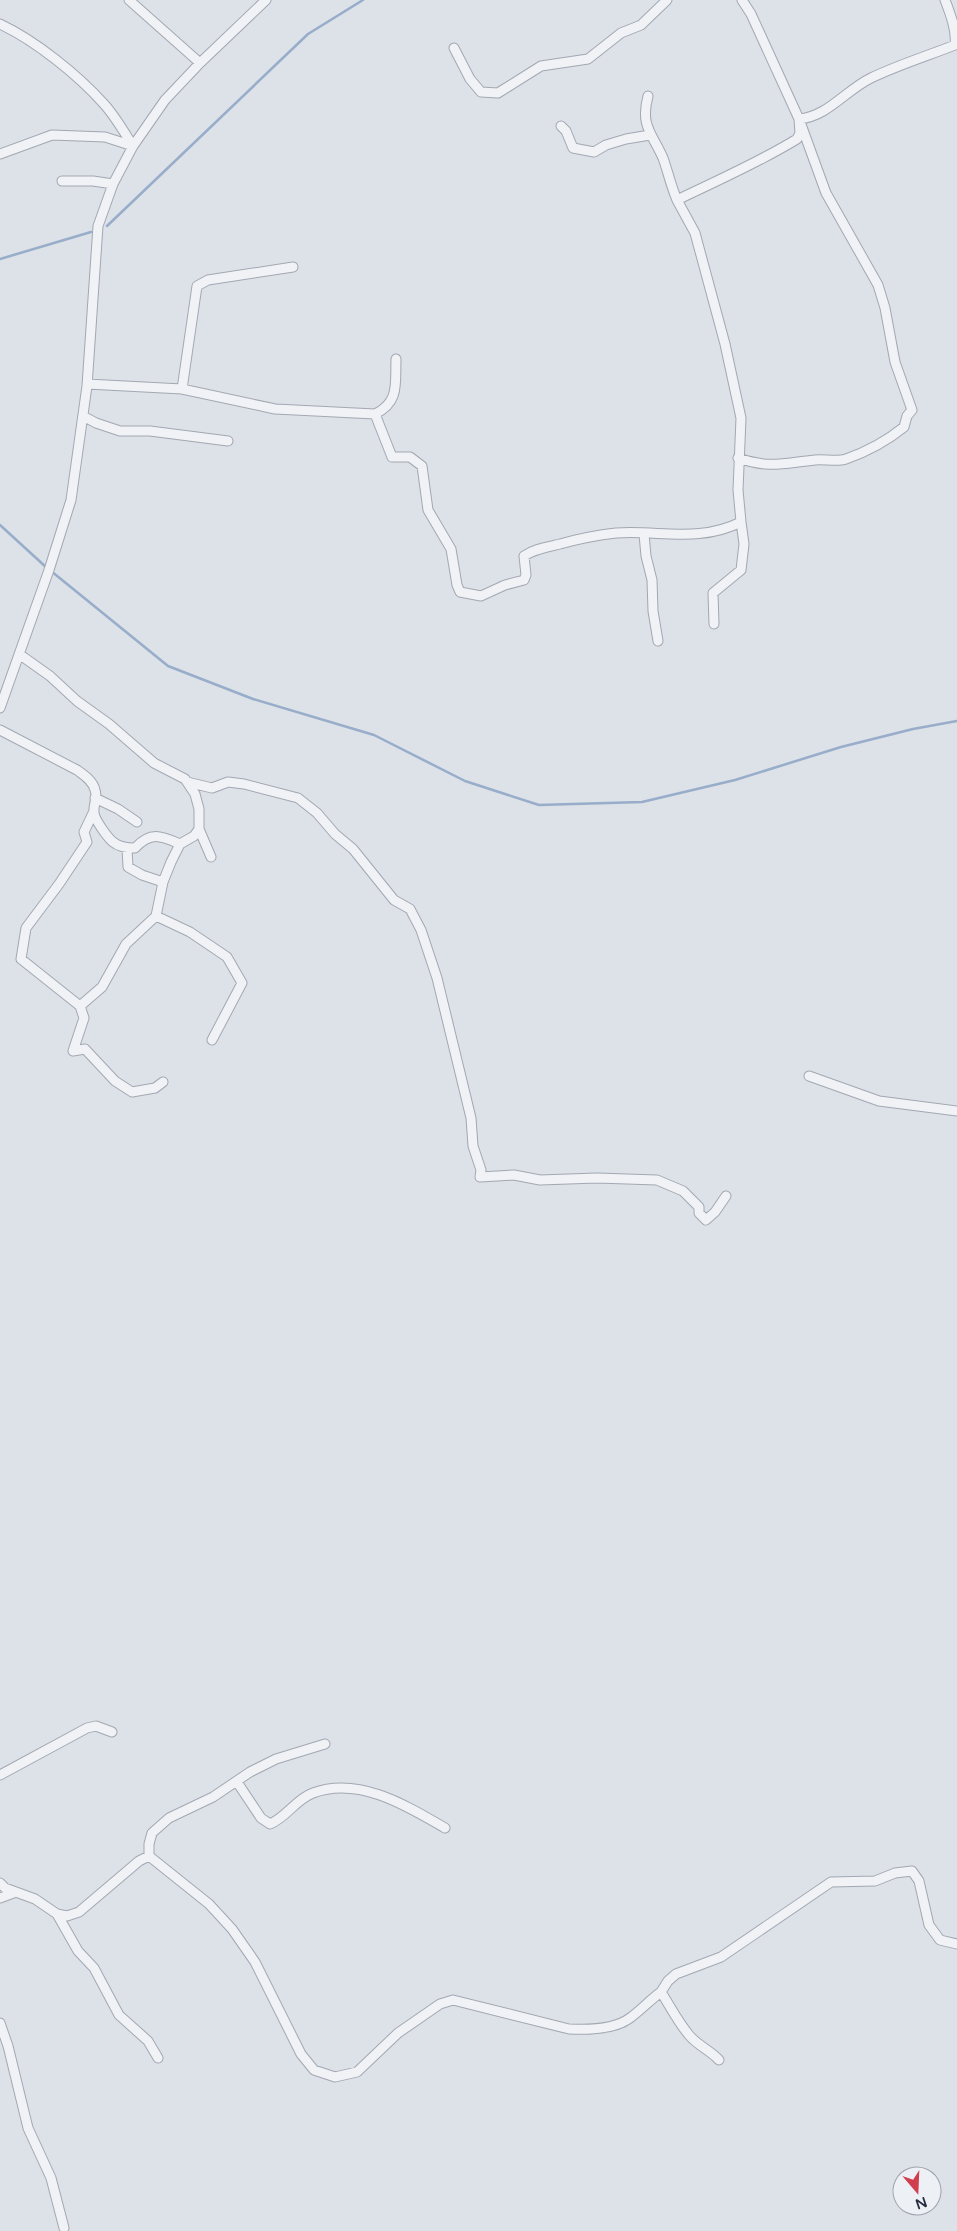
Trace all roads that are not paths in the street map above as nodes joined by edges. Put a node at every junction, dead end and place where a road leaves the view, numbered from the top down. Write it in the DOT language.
graph roads {
  1 [pos="128,0"];
  2 [pos="266,0"];
  3 [pos="667,0"];
  4 [pos="742,0"];
  5 [pos="945,0"];
  6 [pos="0,24"];
  7 [pos="454,48"];
  8 [pos="200,63"];
  9 [pos="648,96"];
  10 [pos="798,119"];
  11 [pos="561,126"];
  12 [pos="650,135"];
  13 [pos="133,146"];
  14 [pos="0,154"];
  15 [pos="62,181"];
  16 [pos="113,184"];
  17 [pos="677,200"];
  18 [pos="293,268"];
  19 [pos="396,359"];
  20 [pos="87,384"];
  21 [pos="182,389"];
  22 [pos="375,414"];
  23 [pos="83,416"];
  24 [pos="228,440"];
  25 [pos="738,458"];
  26 [pos="741,522"];
  27 [pos="644,534"];
  28 [pos="714,624"];
  29 [pos="658,641"];
  30 [pos="19,654"];
  31 [pos="0,708"];
  32 [pos="0,730"];
  33 [pos="187,782"];
  34 [pos="95,798"];
  35 [pos="94,812"];
  36 [pos="137,822"];
  37 [pos="200,829"];
  38 [pos="180,844"];
  39 [pos="127,848"];
  40 [pos="211,857"];
  41 [pos="163,882"];
  42 [pos="156,916"];
  43 [pos="80,1006"];
  44 [pos="212,1040"];
  45 [pos="809,1076"];
  46 [pos="163,1082"];
  47 [pos="957,1111"];
  48 [pos="726,1196"];
  49 [pos="112,1732"];
  50 [pos="325,1744"];
  51 [pos="0,1776"];
  52 [pos="237,1782"];
  53 [pos="445,1828"];
  54 [pos="149,1856"];
  55 [pos="0,1884"];
  56 [pos="16,1892"];
  57 [pos="0,1898"];
  58 [pos="57,1914"];
  59 [pos="957,1944"];
  60 [pos="660,1992"];
  61 [pos="0,2023"];
  62 [pos="158,2058"];
  63 [pos="719,2060"];
  64 [pos="64,2228"];
  1 -- 8 [label="street"];
  2 -- 8 [label="street"];
  3 -- 7 [label="street"];
  4 -- 10 [label="street"];
  5 -- 10 [label="street"];
  6 -- 13 [label="street"];
  8 -- 13 [label="street"];
  9 -- 12 [label="street"];
  10 -- 17 [label="street"];
  10 -- 25 [label="street"];
  11 -- 12 [label="street"];
  12 -- 17 [label="street"];
  13 -- 14 [label="street"];
  13 -- 16 [label="street"];
  15 -- 16 [label="street"];
  16 -- 20 [label="street"];
  17 -- 25 [label="street"];
  18 -- 21 [label="street"];
  19 -- 22 [label="street"];
  20 -- 21 [label="street"];
  20 -- 23 [label="street"];
  21 -- 22 [label="street"];
  22 -- 27 [label="street"];
  23 -- 24 [label="street"];
  23 -- 30 [label="street"];
  25 -- 26 [label="street"];
  26 -- 27 [label="street"];
  26 -- 28 [label="street"];
  27 -- 29 [label="street"];
  30 -- 31 [label="street"];
  30 -- 33 [label="street"];
  32 -- 34 [label="street"];
  33 -- 37 [label="street"];
  33 -- 48 [label="street"];
  34 -- 35 [label="street"];
  34 -- 36 [label="street"];
  35 -- 39 [label="street"];
  35 -- 43 [label="street"];
  37 -- 38 [label="street"];
  37 -- 40 [label="street"];
  38 -- 39 [label="street"];
  38 -- 41 [label="street"];
  39 -- 41 [label="street"];
  41 -- 42 [label="street"];
  42 -- 43 [label="street"];
  42 -- 44 [label="street"];
  43 -- 46 [label="street"];
  45 -- 47 [label="street"];
  49 -- 51 [label="street"];
  50 -- 52 [label="street"];
  52 -- 53 [label="street"];
  52 -- 54 [label="street"];
  54 -- 58 [label="street"];
  54 -- 60 [label="street"];
  55 -- 56 [label="street"];
  56 -- 57 [label="street"];
  56 -- 58 [label="street"];
  58 -- 62 [label="street"];
  59 -- 60 [label="street"];
  60 -- 63 [label="street"];
  61 -- 64 [label="street"];
}
